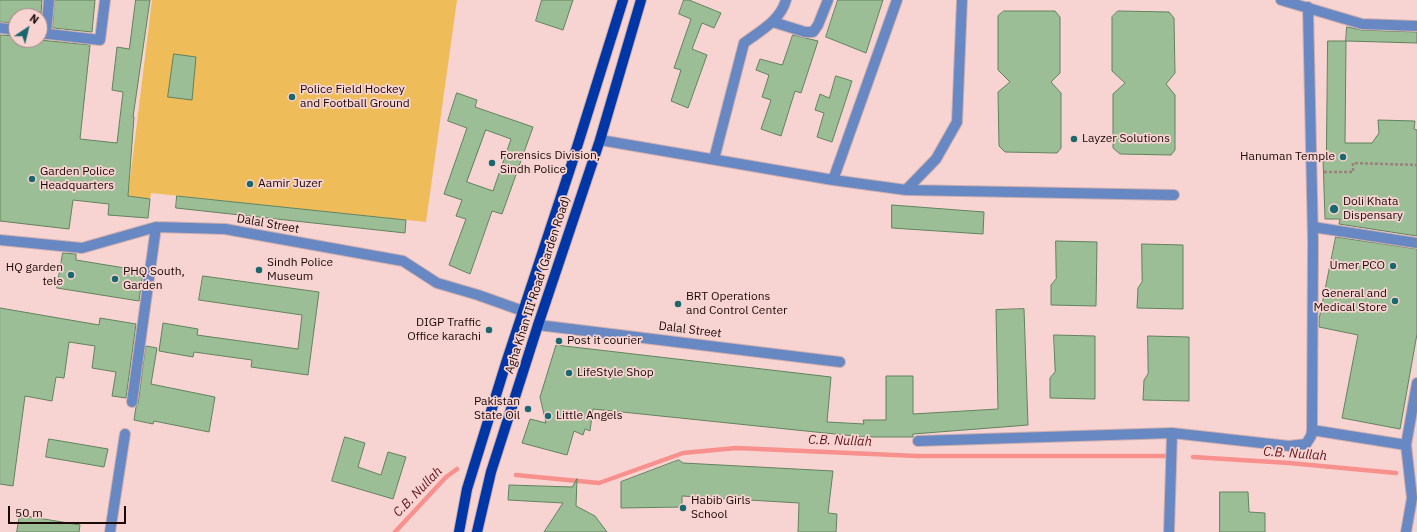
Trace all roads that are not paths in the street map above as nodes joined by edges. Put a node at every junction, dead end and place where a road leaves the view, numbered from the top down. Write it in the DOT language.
graph roads {
  1 [pos="105,0"];
  2 [pos="623,0"];
  3 [pos="641,0"];
  4 [pos="786,0"];
  5 [pos="828,0"];
  6 [pos="897,0"];
  7 [pos="962,0"];
  8 [pos="1281,0"];
  9 [pos="1308,7"];
  10 [pos="773,22"];
  11 [pos="1417,26"];
  12 [pos="48,35"];
  13 [pos="600,140"];
  14 [pos="714,159"];
  15 [pos="833,180"];
  16 [pos="906,190"];
  17 [pos="1174,195"];
  18 [pos="156,227"];
  19 [pos="1313,227"];
  20 [pos="0,240"];
  21 [pos="1417,243"];
  22 [pos="523,311"];
  23 [pos="538,325"];
  24 [pos="840,362"];
  25 [pos="1417,383"];
  26 [pos="132,402"];
  27 [pos="1312,430"];
  28 [pos="1172,433"];
  29 [pos="125,434"];
  30 [pos="918,441"];
  31 [pos="1406,445"];
  32 [pos="110,532"];
  33 [pos="459,532"];
  34 [pos="477,532"];
  35 [pos="1169,532"];
  36 [pos="1406,532"];
  1 -- 12 [label="street"];
  2 -- 22 [label="main road, Agha Khan III Road (Garden Road)"];
  3 -- 13 [label="main road, Agha Khan III Road (Garden Road)"];
  4 -- 10 [label="street"];
  5 -- 10 [label="street"];
  6 -- 15 [label="street"];
  7 -- 16 [label="street"];
  8 -- 9 [label="street"];
  9 -- 11 [label="street"];
  9 -- 19 [label="street"];
  10 -- 14 [label="street"];
  13 -- 14 [label="street"];
  13 -- 23 [label="main road, Agha Khan III Road (Garden Road)"];
  14 -- 15 [label="street"];
  15 -- 16 [label="street"];
  16 -- 17 [label="street"];
  18 -- 20 [label="street, Dalal Street"];
  18 -- 22 [label="street, Dalal Street"];
  18 -- 26 [label="street"];
  19 -- 21 [label="street"];
  19 -- 27 [label="street"];
  22 -- 33 [label="main road, Agha Khan III Road (Garden Road)"];
  23 -- 24 [label="street, Dalal Street"];
  23 -- 34 [label="main road, Agha Khan III Road (Garden Road)"];
  25 -- 31 [label="street"];
  27 -- 28 [label="street"];
  27 -- 31 [label="street"];
  28 -- 30 [label="street"];
  28 -- 35 [label="street"];
  29 -- 32 [label="street"];
  31 -- 36 [label="street"];
}
